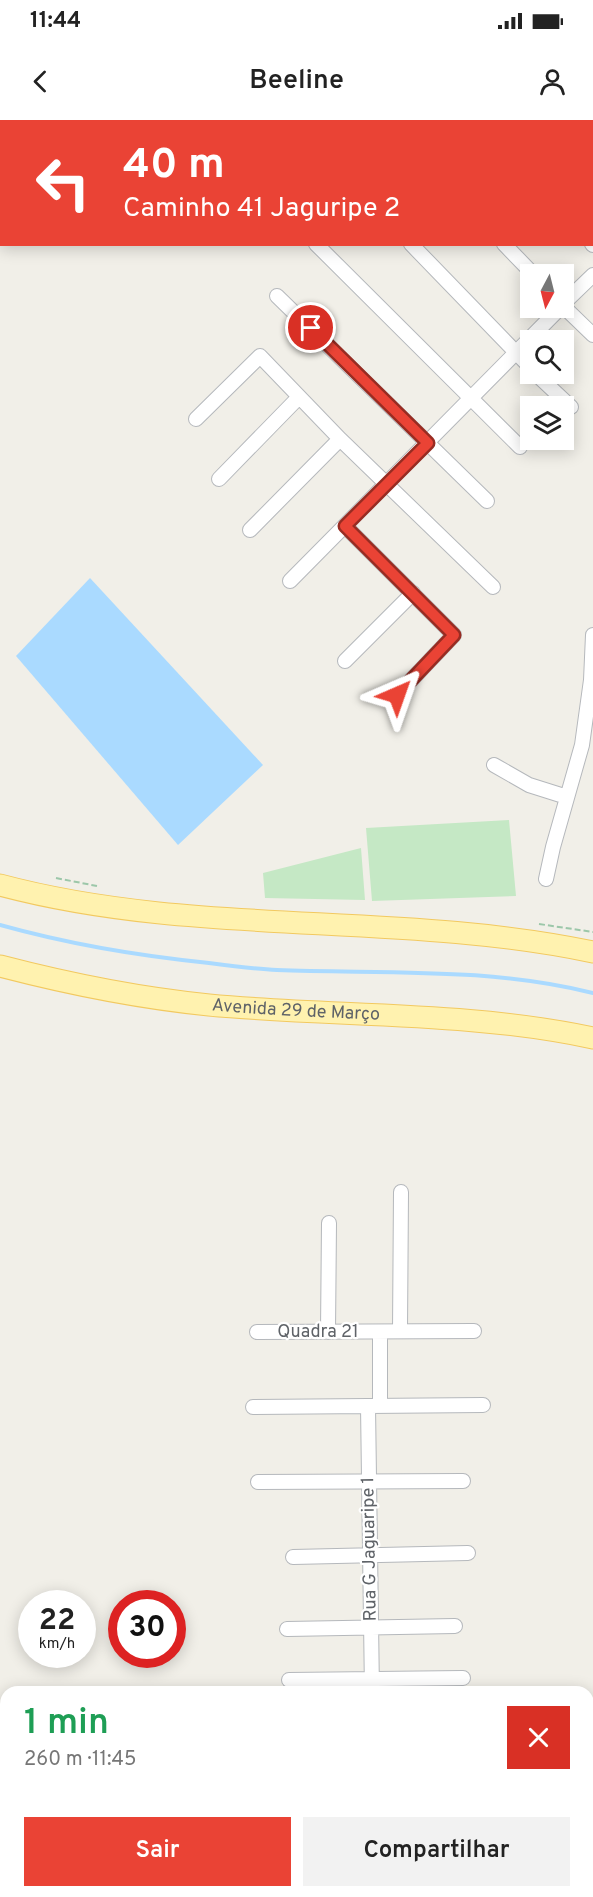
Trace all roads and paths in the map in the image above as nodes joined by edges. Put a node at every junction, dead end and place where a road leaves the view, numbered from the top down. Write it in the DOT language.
graph roads {
  1 [pos="318,246"];
  2 [pos="413,246"];
  3 [pos="506,246"];
  4 [pos="523,264"];
  5 [pos="593,275"];
  6 [pos="574,295"];
  7 [pos="277,296"];
  8 [pos="574,317"];
  9 [pos="550,318"];
  10 [pos="593,335"];
  11 [pos="515,352"];
  12 [pos="520,357"];
  13 [pos="547,384"];
  14 [pos="559,396"];
  15 [pos="298,397"];
  16 [pos="469,398"];
  17 [pos="196,419"];
  18 [pos="340,439"];
  19 [pos="428,443"];
  20 [pos="520,447"];
  21 [pos="219,479"];
  22 [pos="387,484"];
  23 [pos="488,501"];
  24 [pos="345,526"];
  25 [pos="250,530"];
  26 [pos="290,581"];
  27 [pos="493,587"];
  28 [pos="413,593"];
  29 [pos="593,635"];
  30 [pos="345,661"];
  31 [pos="397,695"];
  32 [pos="494,765"];
  33 [pos="567,797"];
  34 [pos="55,878"];
  35 [pos="546,879"];
  36 [pos="0,885"];
  37 [pos="98,886"];
  38 [pos="538,924"];
  39 [pos="593,932"];
  40 [pos="593,952"];
  41 [pos="0,966"];
  42 [pos="593,1038"];
  43 [pos="401,1192"];
  44 [pos="329,1223"];
  45 [pos="400,1331"];
  46 [pos="474,1331"];
  47 [pos="257,1332"];
  48 [pos="328,1332"];
  49 [pos="380,1332"];
  50 [pos="483,1405"];
  51 [pos="374,1406"];
  52 [pos="253,1407"];
  53 [pos="463,1481"];
  54 [pos="258,1482"];
  55 [pos="369,1482"];
  56 [pos="468,1553"];
  57 [pos="370,1555"];
  58 [pos="293,1557"];
  59 [pos="455,1626"];
  60 [pos="371,1628"];
  61 [pos="287,1629"];
  62 [pos="463,1678"];
  63 [pos="289,1680"];
  64 [pos="372,1685"];
  1 -- 16 [label="street"];
  2 -- 11 [label="street"];
  3 -- 4 [label="street"];
  5 -- 6 [label="street"];
  7 -- 19 [label="street"];
  8 -- 10 [label="street"];
  9 -- 11 [label="street"];
  11 -- 12 [label="street"];
  11 -- 16 [label="street"];
  13 -- 14 [label="street"];
  15 -- 17 [label="street"];
  15 -- 18 [label="street"];
  15 -- 21 [label="street"];
  16 -- 19 [label="street"];
  16 -- 20 [label="street"];
  18 -- 22 [label="street"];
  18 -- 25 [label="street"];
  19 -- 22 [label="street"];
  19 -- 23 [label="street"];
  22 -- 24 [label="street"];
  22 -- 27 [label="street"];
  24 -- 26 [label="street"];
  24 -- 28 [label="street"];
  28 -- 30 [label="street"];
  28 -- 31 [label="street"];
  29 -- 33 [label="street"];
  32 -- 33 [label="street"];
  33 -- 35 [label="street"];
  34 -- 37 [label="path"];
  36 -- 40 [label="main road"];
  38 -- 39 [label="path"];
  41 -- 42 [label="main road, Avenida 29 de Março"];
  43 -- 45 [label="street"];
  44 -- 48 [label="street"];
  45 -- 46 [label="street, Quadra 21"];
  45 -- 49 [label="street, Quadra 21"];
  47 -- 48 [label="street, Quadra 21"];
  48 -- 49 [label="street, Quadra 21"];
  49 -- 51 [label="street, Rua G Jaguaripe 1"];
  50 -- 51 [label="street"];
  51 -- 52 [label="street"];
  51 -- 55 [label="street, Rua G Jaguaripe 1"];
  53 -- 55 [label="street"];
  54 -- 55 [label="street"];
  55 -- 57 [label="street, Rua G Jaguaripe 1"];
  56 -- 57 [label="street"];
  57 -- 58 [label="street"];
  57 -- 60 [label="street, Rua G Jaguaripe 1"];
  59 -- 60 [label="street"];
  60 -- 61 [label="street"];
  60 -- 64 [label="street, Rua G Jaguaripe 1"];
  62 -- 64 [label="street"];
  63 -- 64 [label="street"];
}
